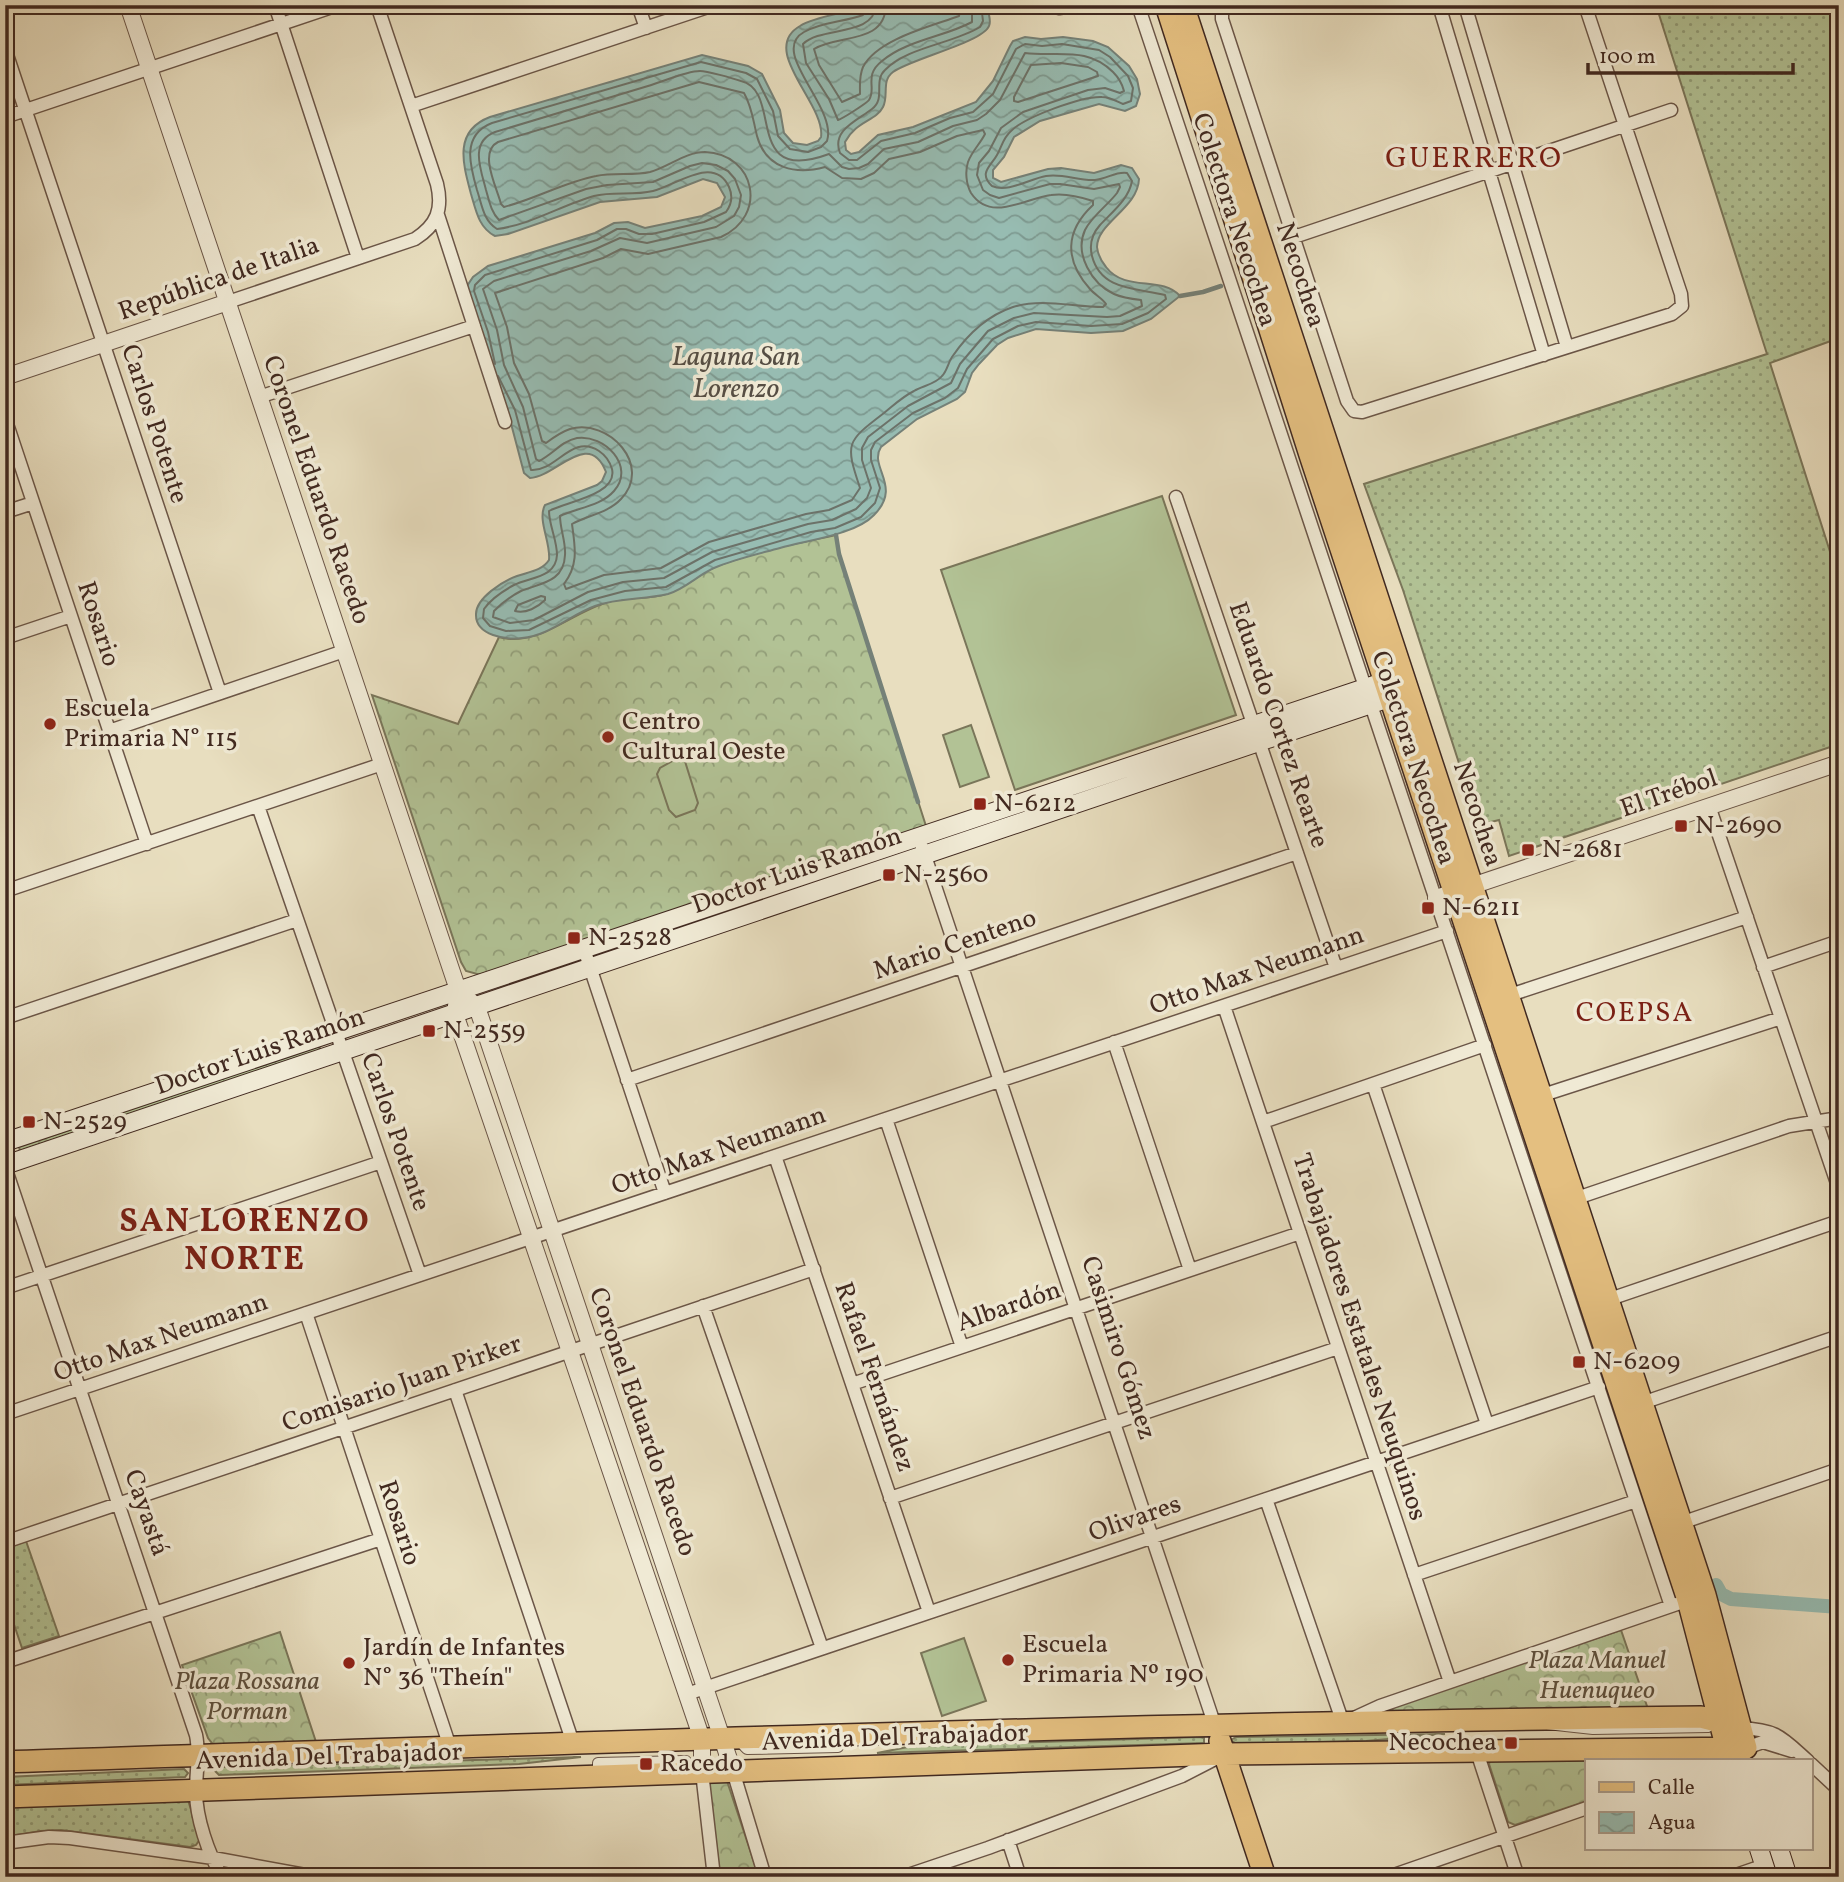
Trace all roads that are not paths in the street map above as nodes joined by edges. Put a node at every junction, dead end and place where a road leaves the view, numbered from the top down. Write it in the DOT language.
graph roads {
  1 [pos="128,5"];
  2 [pos="275,5"];
  3 [pos="338,5"];
  4 [pos="377,5"];
  5 [pos="638,5"];
  6 [pos="714,5"];
  7 [pos="1046,5"];
  8 [pos="1080,5"];
  9 [pos="1138,5"];
  10 [pos="1166,5"];
  11 [pos="1182,5"];
  12 [pos="1439,5"];
  13 [pos="1465,5"];
  14 [pos="1585,5"];
  15 [pos="1224,6"];
  16 [pos="281,24"];
  17 [pos="646,28"];
  18 [pos="5,48"];
  19 [pos="149,68"];
  20 [pos="411,106"];
  21 [pos="26,110"];
  22 [pos="1671,110"];
  23 [pos="5,117"];
  24 [pos="1625,126"];
  25 [pos="1512,164"];
  26 [pos="1489,172"];
  27 [pos="438,215"];
  28 [pos="1294,237"];
  29 [pos="358,258"];
  30 [pos="228,302"];
  31 [pos="474,326"];
  32 [pos="104,344"];
  33 [pos="1567,347"];
  34 [pos="1544,355"];
  35 [pos="5,377"];
  36 [pos="259,397"];
  37 [pos="5,418"];
  38 [pos="505,422"];
  39 [pos="1176,497"];
  40 [pos="33,503"];
  41 [pos="5,512"];
  42 [pos="71,616"];
  43 [pos="5,638"];
  44 [pos="344,651"];
  45 [pos="1387,690"];
  46 [pos="220,693"];
  47 [pos="109,731"];
  48 [pos="1257,733"];
  49 [pos="1839,763"];
  50 [pos="382,764"];
  51 [pos="258,806"];
  52 [pos="1709,806"];
  53 [pos="919,837"];
  54 [pos="146,844"];
  55 [pos="1297,853"];
  56 [pos="925,855"];
  57 [pos="5,891"];
  58 [pos="1454,892"];
  59 [pos="1747,918"];
  60 [pos="297,920"];
  61 [pos="1447,931"];
  62 [pos="1839,942"];
  63 [pos="584,949"];
  64 [pos="962,967"];
  65 [pos="1763,967"];
  66 [pos="590,968"];
  67 [pos="1336,968"];
  68 [pos="458,990"];
  69 [pos="1507,996"];
  70 [pos="1224,1006"];
  71 [pos="477,1007"];
  72 [pos="455,1014"];
  73 [pos="5,1018"];
  74 [pos="1781,1018"];
  75 [pos="336,1032"];
  76 [pos="1114,1042"];
  77 [pos="1485,1045"];
  78 [pos="343,1052"];
  79 [pos="627,1080"];
  80 [pos="1000,1081"];
  81 [pos="1373,1084"];
  82 [pos="1540,1096"];
  83 [pos="1839,1118"];
  84 [pos="886,1119"];
  85 [pos="1815,1120"];
  86 [pos="1263,1122"];
  87 [pos="5,1142"];
  88 [pos="775,1156"];
  89 [pos="381,1162"];
  90 [pos="5,1166"];
  91 [pos="1839,1189"];
  92 [pos="665,1193"];
  93 [pos="1574,1199"];
  94 [pos="1839,1222"];
  95 [pos="552,1231"];
  96 [pos="1300,1233"];
  97 [pos="531,1238"];
  98 [pos="814,1269"];
  99 [pos="1190,1270"];
  100 [pos="420,1275"];
  101 [pos="42,1276"];
  102 [pos="5,1288"];
  103 [pos="1607,1300"];
  104 [pos="703,1306"];
  105 [pos="1076,1308"];
  106 [pos="306,1313"];
  107 [pos="1839,1336"];
  108 [pos="590,1345"];
  109 [pos="962,1347"];
  110 [pos="1338,1348"];
  111 [pos="570,1351"];
  112 [pos="852,1384"];
  113 [pos="1598,1387"];
  114 [pos="80,1389"];
  115 [pos="455,1390"];
  116 [pos="1642,1403"];
  117 [pos="5,1414"];
  118 [pos="1114,1423"];
  119 [pos="1487,1424"];
  120 [pos="344,1428"];
  121 [pos="1376,1462"];
  122 [pos="1839,1469"];
  123 [pos="890,1499"];
  124 [pos="1266,1499"];
  125 [pos="1636,1501"];
  126 [pos="118,1504"];
  127 [pos="1681,1523"];
  128 [pos="1152,1537"];
  129 [pos="381,1539"];
  130 [pos="5,1542"];
  131 [pos="1414,1575"];
  132 [pos="1680,1603"];
  133 [pos="929,1612"];
  134 [pos="155,1613"];
  135 [pos="822,1648"];
  136 [pos="5,1662"];
  137 [pos="1450,1682"];
  138 [pos="705,1687"];
  139 [pos="687,1693"];
  140 [pos="1343,1723"];
  141 [pos="1548,1724"];
  142 [pos="1215,1726"];
  143 [pos="712,1739"];
  144 [pos="1448,1742"];
  145 [pos="573,1743"];
  146 [pos="747,1743"];
  147 [pos="450,1747"];
  148 [pos="1734,1749"];
  149 [pos="1477,1752"];
  150 [pos="1224,1754"];
  151 [pos="199,1756"];
  152 [pos="1804,1759"];
  153 [pos="1805,1759"];
  154 [pos="5,1762"];
  155 [pos="1812,1765"];
  156 [pos="694,1767"];
  157 [pos="733,1771"];
  158 [pos="196,1789"];
  159 [pos="1839,1790"];
  160 [pos="5,1797"];
  161 [pos="1585,1809"];
  162 [pos="1505,1836"];
  163 [pos="1008,1840"];
  164 [pos="5,1843"];
  165 [pos="1779,1850"];
  166 [pos="212,1858"];
  167 [pos="1764,1864"];
  168 [pos="922,1874"];
  169 [pos="222,1877"];
  170 [pos="316,1877"];
  171 [pos="713,1877"];
  172 [pos="765,1877"];
  173 [pos="902,1877"];
  174 [pos="1020,1877"];
  175 [pos="1265,1877"];
  176 [pos="1388,1877"];
  177 [pos="1518,1877"];
  178 [pos="1730,1877"];
  179 [pos="1788,1877"];
  1 -- 19 [label="street, Coronel Eduardo Racedo"];
  2 -- 16 [label="street"];
  3 -- 16 [label="street"];
  4 -- 20 [label="street"];
  5 -- 17 [label="street"];
  6 -- 17 [label="street"];
  7 -- 8 [label="street"];
  9 -- 45 [label="street, Colectora Necochea"];
  10 -- 45 [label="main road, Necochea"];
  11 -- 45 [label="main road, Necochea"];
  12 -- 26 [label="street"];
  13 -- 25 [label="street"];
  14 -- 24 [label="street"];
  15 -- 28 [label="street"];
  16 -- 19 [label="street"];
  16 -- 29 [label="street"];
  17 -- 20 [label="street"];
  18 -- 21 [label="street, Carlos Potente"];
  19 -- 21 [label="street"];
  19 -- 30 [label="street, Coronel Eduardo Racedo"];
  20 -- 27 [label="street"];
  21 -- 23 [label="street"];
  21 -- 32 [label="street, Carlos Potente"];
  22 -- 24 [label="street"];
  24 -- 25 [label="street"];
  24 -- 33 [label="street"];
  25 -- 26 [label="street"];
  25 -- 33 [label="street"];
  26 -- 28 [label="street"];
  26 -- 34 [label="street"];
  27 -- 29 [label="street, República de Italia"];
  27 -- 31 [label="street"];
  28 -- 34 [label="street"];
  29 -- 30 [label="street, República de Italia"];
  30 -- 32 [label="street, República de Italia"];
  30 -- 36 [label="street, Coronel Eduardo Racedo"];
  31 -- 36 [label="street"];
  31 -- 38 [label="street"];
  32 -- 35 [label="street, República de Italia"];
  32 -- 46 [label="street, Carlos Potente"];
  33 -- 34 [label="street"];
  36 -- 44 [label="street, Coronel Eduardo Racedo"];
  37 -- 40 [label="street, Rosario"];
  39 -- 48 [label="street, Eduardo Cortez Rearte"];
  40 -- 41 [label="street"];
  40 -- 42 [label="street, Rosario"];
  42 -- 43 [label="street"];
  42 -- 47 [label="street, Rosario"];
  44 -- 46 [label="street"];
  44 -- 50 [label="street, Coronel Eduardo Racedo"];
  45 -- 48 [label="main road, Doctor Luis Ramón"];
  45 -- 58 [label="main road, Necochea"];
  45 -- 58 [label="street, Colectora Necochea"];
  46 -- 47 [label="street"];
  47 -- 54 [label="street, Rosario"];
  48 -- 53 [label="main road, Doctor Luis Ramón"];
  48 -- 55 [label="street, Eduardo Cortez Rearte"];
  48 -- 56 [label="main road, Doctor Luis Ramón"];
  49 -- 52 [label="street, El Trébol"];
  50 -- 51 [label="street"];
  50 -- 68 [label="street, Coronel Eduardo Racedo"];
  51 -- 54 [label="street"];
  51 -- 60 [label="street, Carlos Potente"];
  52 -- 58 [label="street, El Trébol"];
  52 -- 59 [label="street"];
  53 -- 56 [label="street, Casimiro Gómez"];
  53 -- 63 [label="main road, Doctor Luis Ramón"];
  54 -- 57 [label="street"];
  55 -- 64 [label="street, Mario Centeno"];
  55 -- 67 [label="street, Eduardo Cortez Rearte"];
  56 -- 64 [label="street, Casimiro Gómez"];
  56 -- 66 [label="main road, Doctor Luis Ramón"];
  58 -- 61 [label="street, Colectora Necochea"];
  58 -- 69 [label="main road, Necochea"];
  58 -- 132 [label="main road, Necochea"];
  59 -- 65 [label="street"];
  59 -- 69 [label="street"];
  60 -- 73 [label="street"];
  60 -- 75 [label="street, Carlos Potente"];
  61 -- 67 [label="street, Otto Max Neumann"];
  61 -- 77 [label="street, Colectora Necochea"];
  62 -- 65 [label="street"];
  63 -- 66 [label="street"];
  63 -- 68 [label="main road, Doctor Luis Ramón"];
  64 -- 79 [label="street, Mario Centeno"];
  64 -- 80 [label="street, Casimiro Gómez"];
  65 -- 74 [label="street"];
  66 -- 71 [label="main road, Doctor Luis Ramón"];
  66 -- 79 [label="street"];
  67 -- 70 [label="street, Otto Max Neumann"];
  68 -- 71 [label="street, Coronel Eduardo Racedo"];
  68 -- 72 [label="street, Coronel Eduardo Racedo"];
  68 -- 75 [label="main road, Doctor Luis Ramón"];
  69 -- 82 [label="main road, Necochea"];
  70 -- 76 [label="street, Otto Max Neumann"];
  70 -- 86 [label="street, Trabajadores Estatales Neuquinos"];
  71 -- 72 [label="main road, Doctor Luis Ramón"];
  71 -- 95 [label="street, Coronel Eduardo Racedo"];
  72 -- 78 [label="main road, Doctor Luis Ramón"];
  72 -- 97 [label="street, Coronel Eduardo Racedo"];
  74 -- 82 [label="street"];
  74 -- 85 [label="street"];
  75 -- 78 [label="street, Carlos Potente"];
  75 -- 87 [label="main road, Doctor Luis Ramón"];
  76 -- 80 [label="street, Otto Max Neumann"];
  76 -- 99 [label="street"];
  77 -- 81 [label="street"];
  77 -- 113 [label="street, Colectora Necochea"];
  78 -- 89 [label="street, Carlos Potente"];
  78 -- 90 [label="main road, Doctor Luis Ramón"];
  79 -- 92 [label="street"];
  80 -- 84 [label="street, Otto Max Neumann"];
  80 -- 105 [label="street, Casimiro Gómez"];
  81 -- 86 [label="street"];
  81 -- 119 [label="street"];
  82 -- 93 [label="main road, Necochea"];
  83 -- 85 [label="street"];
  84 -- 88 [label="street, Otto Max Neumann"];
  84 -- 109 [label="street"];
  85 -- 91 [label="street"];
  85 -- 93 [label="street"];
  86 -- 96 [label="street, Trabajadores Estatales Neuquinos"];
  88 -- 92 [label="street, Otto Max Neumann"];
  88 -- 98 [label="street, Rafael Fernández"];
  89 -- 100 [label="street, Carlos Potente"];
  89 -- 101 [label="street"];
  90 -- 101 [label="street, Cayastá"];
  92 -- 95 [label="street, Otto Max Neumann"];
  93 -- 103 [label="main road, Necochea"];
  94 -- 103 [label="street"];
  95 -- 97 [label="street, Otto Max Neumann"];
  95 -- 108 [label="street, Coronel Eduardo Racedo"];
  96 -- 99 [label="street, Albardón"];
  96 -- 110 [label="street, Trabajadores Estatales Neuquinos"];
  97 -- 100 [label="street, Otto Max Neumann"];
  97 -- 111 [label="street, Coronel Eduardo Racedo"];
  98 -- 104 [label="street, Comisario Juan Pirker"];
  98 -- 112 [label="street, Rafael Fernández"];
  99 -- 105 [label="street, Albardón"];
  100 -- 106 [label="street, Otto Max Neumann"];
  101 -- 102 [label="street"];
  101 -- 114 [label="street, Cayastá"];
  103 -- 116 [label="main road, Necochea"];
  104 -- 108 [label="street, Comisario Juan Pirker"];
  104 -- 135 [label="street"];
  105 -- 109 [label="street, Albardón"];
  105 -- 118 [label="street, Casimiro Gómez"];
  106 -- 114 [label="street, Otto Max Neumann"];
  106 -- 120 [label="street, Rosario"];
  107 -- 116 [label="street"];
  108 -- 111 [label="street, Comisario Juan Pirker"];
  108 -- 138 [label="street, Coronel Eduardo Racedo"];
  109 -- 112 [label="street, Albardón"];
  110 -- 118 [label="street"];
  110 -- 121 [label="street, Trabajadores Estatales Neuquinos"];
  111 -- 115 [label="street, Comisario Juan Pirker"];
  111 -- 139 [label="street, Coronel Eduardo Racedo"];
  112 -- 123 [label="street, Rafael Fernández"];
  113 -- 119 [label="street, Olivares"];
  113 -- 125 [label="street, Colectora Necochea"];
  114 -- 117 [label="street, Otto Max Neumann"];
  114 -- 126 [label="street, Cayastá"];
  115 -- 120 [label="street, Comisario Juan Pirker"];
  115 -- 145 [label="street"];
  116 -- 127 [label="main road, Necochea"];
  118 -- 123 [label="street"];
  118 -- 128 [label="street, Casimiro Gómez"];
  119 -- 121 [label="street, Olivares"];
  120 -- 126 [label="street, Comisario Juan Pirker"];
  120 -- 129 [label="street, Rosario"];
  121 -- 124 [label="street, Olivares"];
  121 -- 131 [label="street, Trabajadores Estatales Neuquinos"];
  122 -- 127 [label="street"];
  123 -- 133 [label="street, Rafael Fernández"];
  124 -- 128 [label="street, Olivares"];
  124 -- 140 [label="street"];
  125 -- 131 [label="street"];
  125 -- 132 [label="street, Colectora Necochea"];
  126 -- 130 [label="street, Comisario Juan Pirker"];
  126 -- 134 [label="street, Cayastá"];
  127 -- 148 [label="main road, Necochea"];
  128 -- 133 [label="street, Olivares"];
  128 -- 142 [label="street, Casimiro Gómez"];
  129 -- 134 [label="street"];
  129 -- 147 [label="street, Rosario"];
  131 -- 137 [label="street, Trabajadores Estatales Neuquinos"];
  132 -- 137 [label="street"];
  132 -- 148 [label="main road, Necochea"];
  133 -- 135 [label="street, Olivares"];
  134 -- 136 [label="street"];
  134 -- 151 [label="street, Cayastá"];
  135 -- 138 [label="street, Olivares"];
  137 -- 140 [label="street"];
  138 -- 139 [label="street, Olivares"];
  138 -- 143 [label="street, Coronel Eduardo Racedo"];
  139 -- 143 [label="street, Coronel Eduardo Racedo"];
  140 -- 142 [label="main road, Avenida Del Trabajador"];
  140 -- 148 [label="main road, Avenida Del Trabajador"];
  141 -- 141 [label="street"];
  142 -- 143 [label="main road, Avenida Del Trabajador"];
  142 -- 150 [label="main road, Casimiro Gómez"];
  143 -- 145 [label="main road, Avenida Del Trabajador"];
  143 -- 156 [label="street, Coronel Eduardo Racedo"];
  143 -- 157 [label="street, Coronel Eduardo Racedo"];
  144 -- 144 [label="street"];
  145 -- 147 [label="main road, Avenida Del Trabajador"];
  146 -- 146 [label="street"];
  147 -- 151 [label="main road, Avenida Del Trabajador"];
  148 -- 149 [label="main road, Avenida Del Trabajador"];
  148 -- 152 [label="street"];
  148 -- 153 [label="street"];
  149 -- 150 [label="main road, Avenida Del Trabajador"];
  149 -- 162 [label="street"];
  150 -- 157 [label="main road, Avenida Del Trabajador"];
  150 -- 163 [label="street"];
  150 -- 175 [label="main road, Casimiro Gómez"];
  151 -- 154 [label="main road, Avenida Del Trabajador"];
  151 -- 158 [label="street, Cayastá"];
  155 -- 159 [label="street"];
  156 -- 156 [label="street"];
  156 -- 157 [label="main road, Avenida Del Trabajador"];
  156 -- 158 [label="main road, Avenida Del Trabajador"];
  156 -- 171 [label="street, Coronel Eduardo Racedo"];
  157 -- 172 [label="street, Coronel Eduardo Racedo"];
  158 -- 160 [label="main road, Avenida Del Trabajador"];
  158 -- 166 [label="street, Cayastá"];
  161 -- 162 [label="street"];
  162 -- 176 [label="street"];
  162 -- 177 [label="street"];
  163 -- 168 [label="street"];
  163 -- 174 [label="street"];
  164 -- 166 [label="street"];
  165 -- 179 [label="main road"];
  166 -- 169 [label="street, Cayastá"];
  166 -- 170 [label="street"];
  167 -- 178 [label="street"];
  168 -- 173 [label="street"];
}
